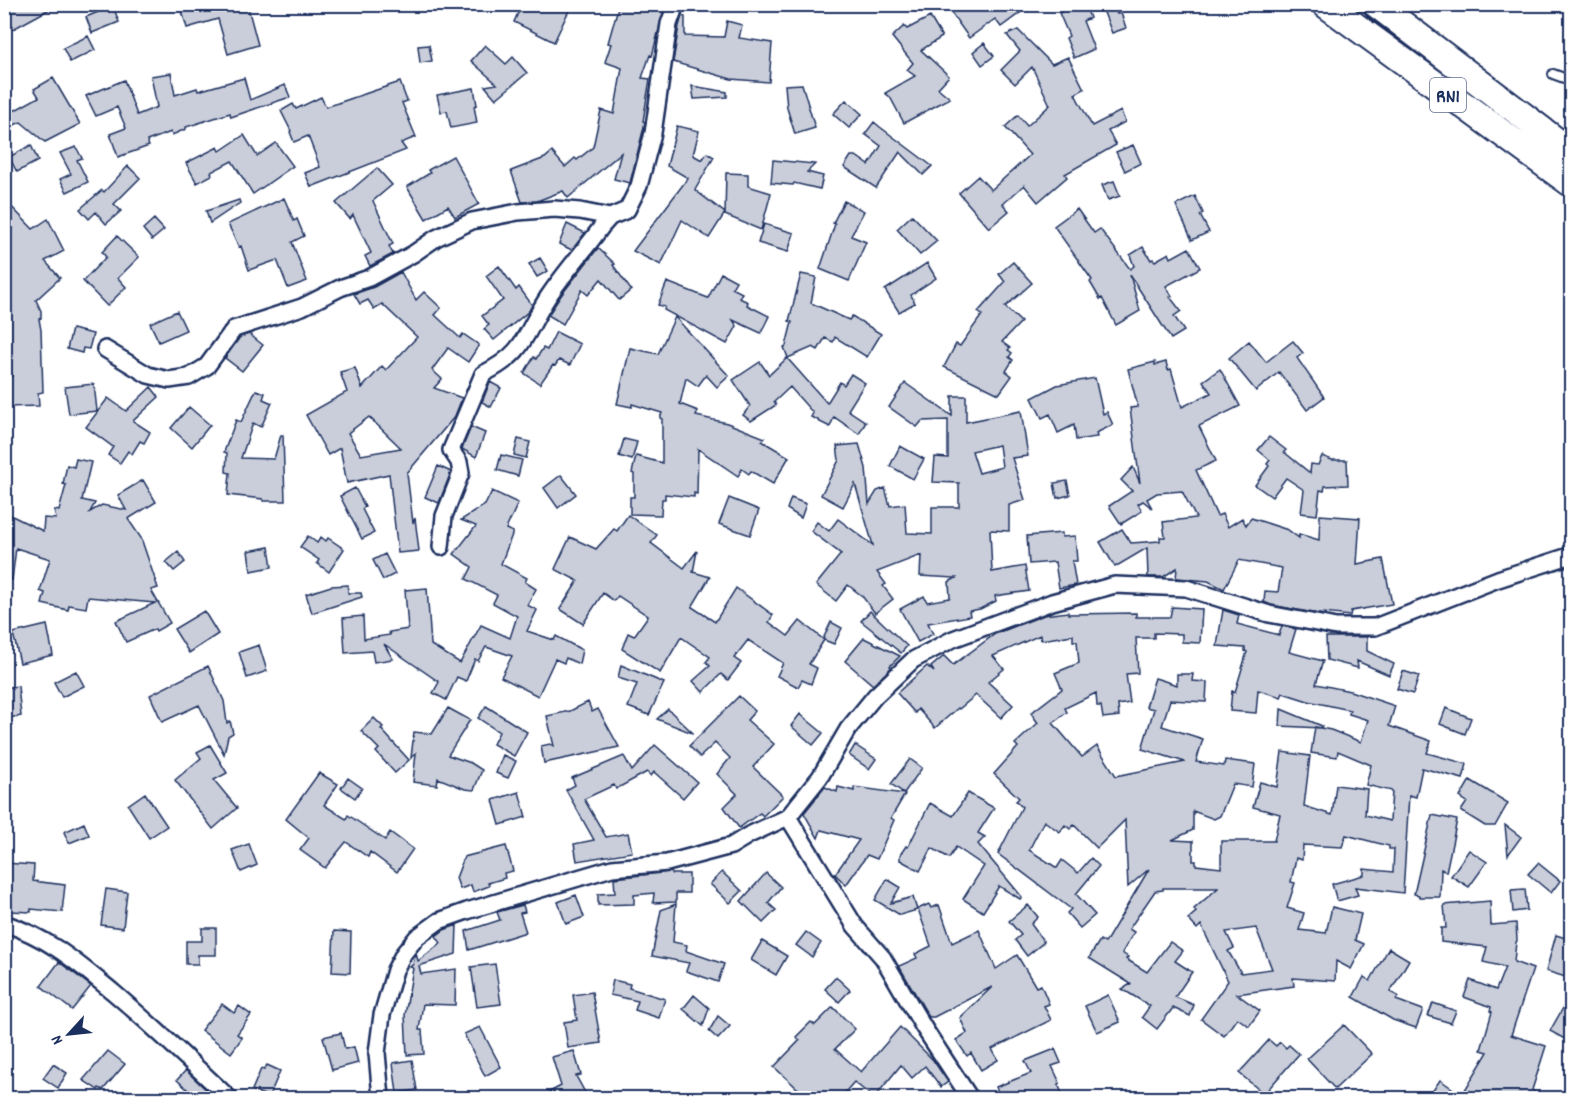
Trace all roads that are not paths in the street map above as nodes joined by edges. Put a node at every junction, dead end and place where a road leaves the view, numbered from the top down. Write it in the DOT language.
graph roads {
  1 [pos="676,4"];
  2 [pos="1325,4"];
  3 [pos="1376,4"];
  4 [pos="1553,74"];
  5 [pos="1572,81"];
  6 [pos="1572,153"];
  7 [pos="1572,184"];
  8 [pos="610,217"];
  9 [pos="105,349"];
  10 [pos="441,547"];
  11 [pos="1572,555"];
  12 [pos="788,817"];
  13 [pos="4,922"];
  14 [pos="229,1098"];
  15 [pos="381,1098"];
  16 [pos="970,1098"];
  1 -- 8 [label="street"];
  2 -- 7 [label="highway, RN1"];
  3 -- 6 [label="highway, RN1"];
  4 -- 5 [label="lane"];
  8 -- 9 [label="street"];
  8 -- 10 [label="street"];
  11 -- 12 [label="street"];
  12 -- 15 [label="street"];
  12 -- 16 [label="street"];
  13 -- 14 [label="street"];
}
